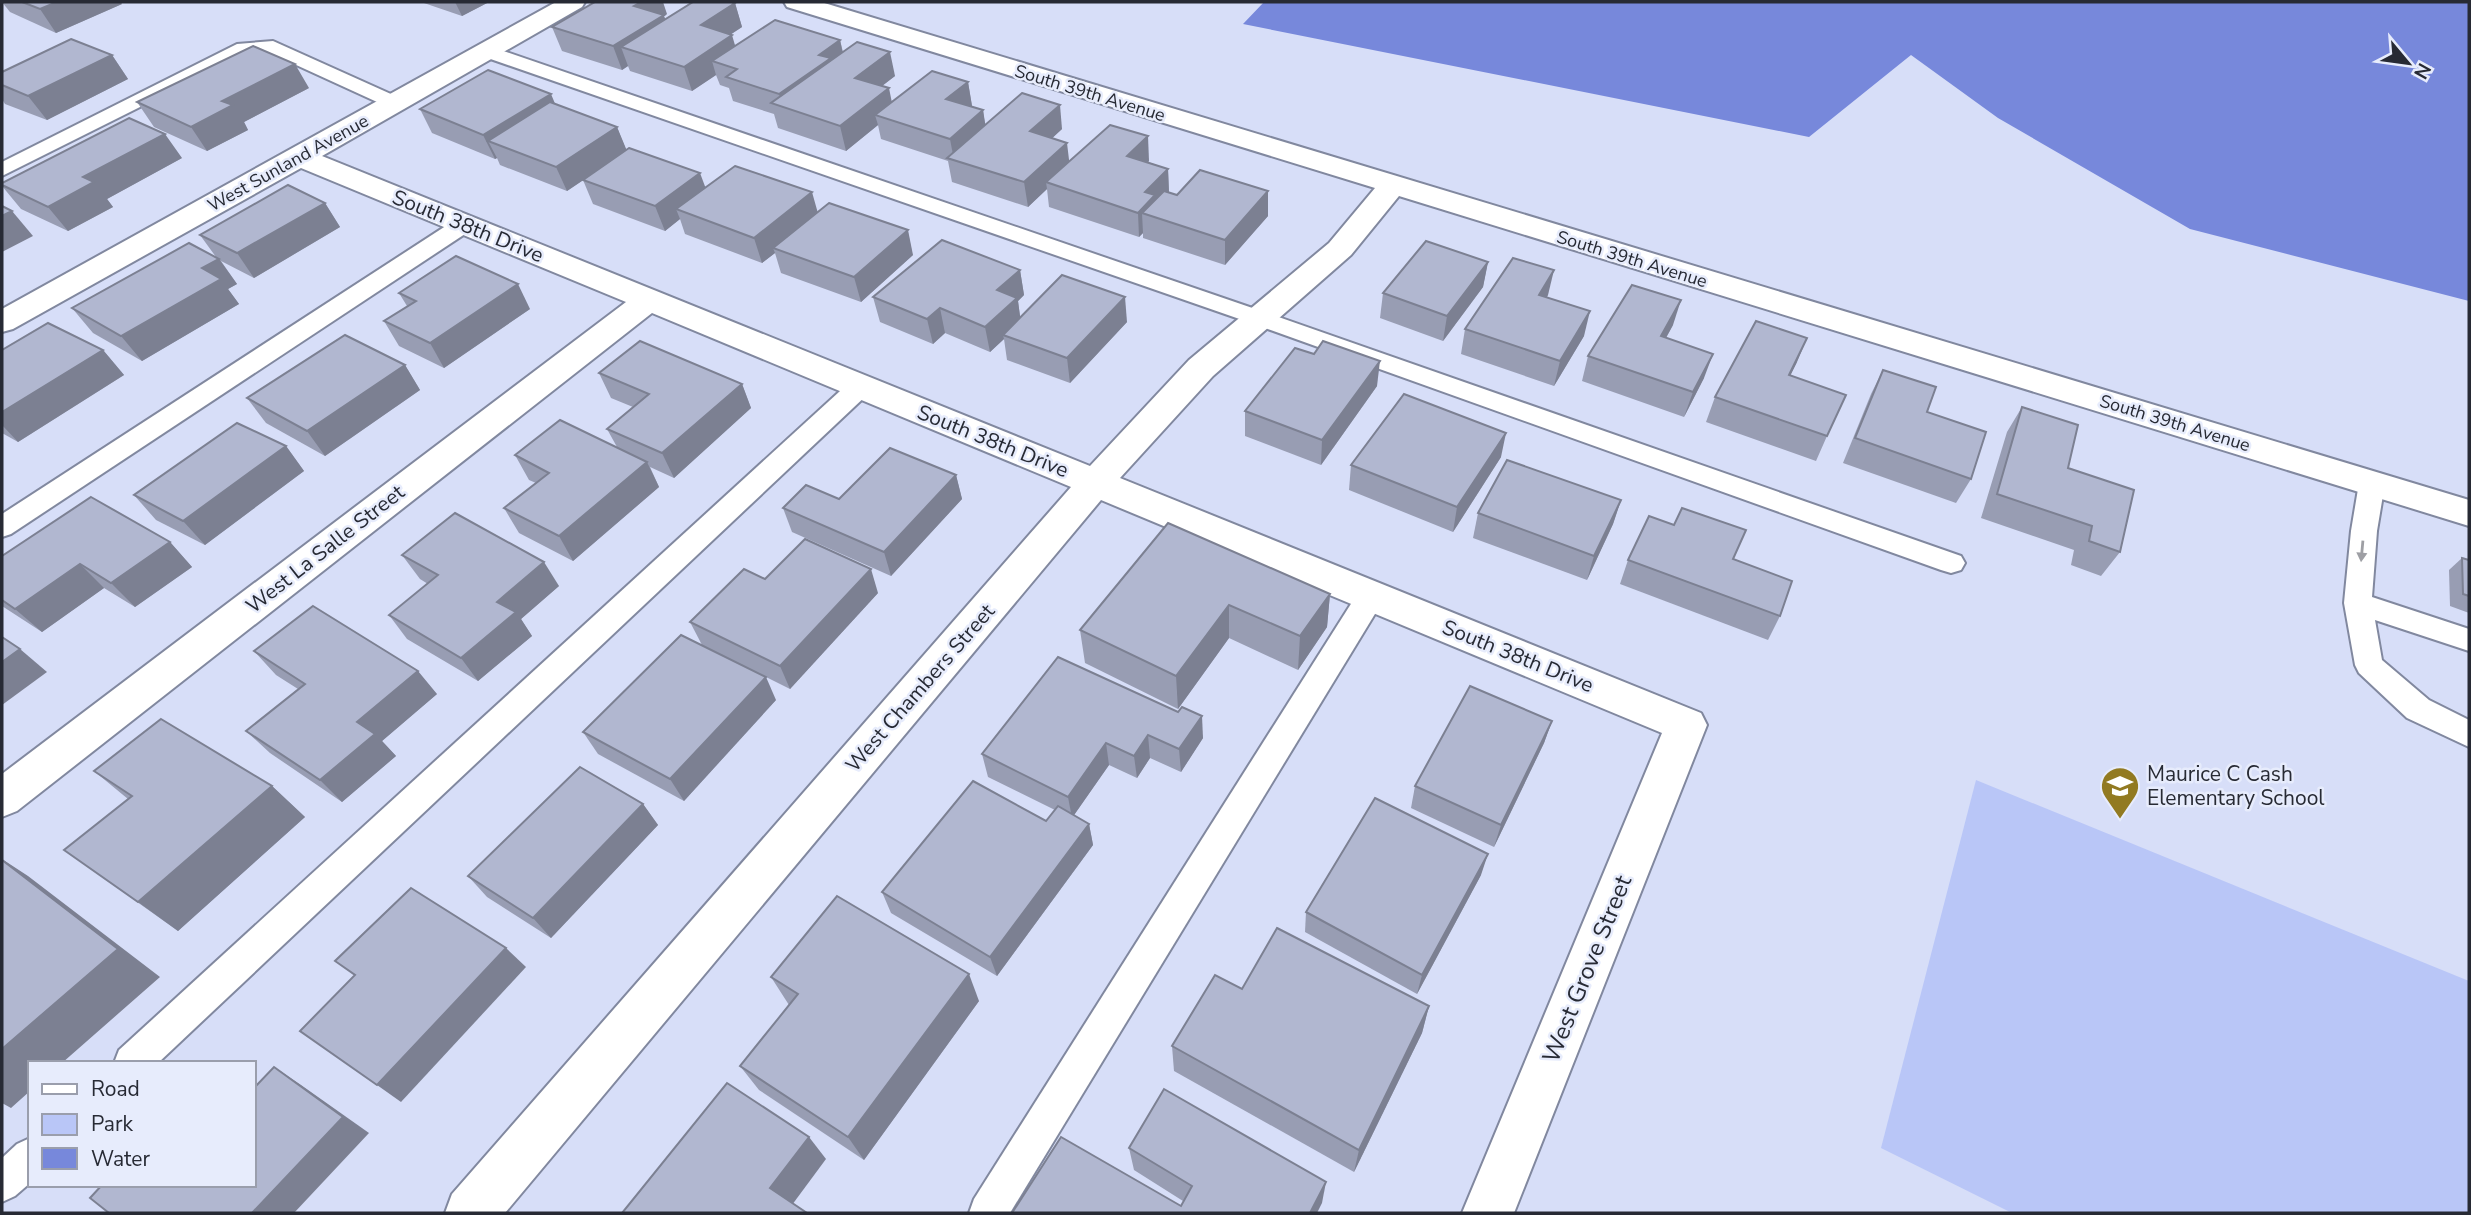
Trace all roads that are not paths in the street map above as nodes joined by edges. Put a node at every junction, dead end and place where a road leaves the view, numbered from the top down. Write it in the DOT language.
graph roads {
  1 [pos="573,2"];
  2 [pos="796,2"];
  3 [pos="486,51"];
  4 [pos="395,103"];
  5 [pos="300,158"];
  6 [pos="2,170"];
  7 [pos="1392,186"];
  8 [pos="463,225"];
  9 [pos="649,300"];
  10 [pos="1259,318"];
  11 [pos="2,322"];
  12 [pos="860,387"];
  13 [pos="1096,483"];
  14 [pos="2372,483"];
  15 [pos="2469,513"];
  16 [pos="2,527"];
  17 [pos="1951,563"];
  18 [pos="1371,596"];
  19 [pos="2358,603"];
  20 [pos="2469,640"];
  21 [pos="1686,725"];
  22 [pos="2469,734"];
  23 [pos="2,798"];
  24 [pos="134,1061"];
  25 [pos="28,1159"];
  26 [pos="2,1183"];
  27 [pos="471,1213"];
  28 [pos="988,1213"];
  29 [pos="1488,1213"];
  1 -- 3 [label="street, West Sunland Avenue"];
  2 -- 7 [label="street, South 39th Avenue"];
  3 -- 4 [label="street, West Sunland Avenue"];
  3 -- 10 [label="lane"];
  4 -- 5 [label="street, West Sunland Avenue"];
  4 -- 6 [label="lane"];
  5 -- 8 [label="street, South 38th Drive"];
  5 -- 11 [label="street, West Sunland Avenue"];
  7 -- 10 [label="street, West Chambers Street"];
  7 -- 14 [label="street, South 39th Avenue"];
  8 -- 9 [label="street, South 38th Drive"];
  8 -- 16 [label="lane"];
  9 -- 12 [label="street, South 38th Drive"];
  9 -- 23 [label="street, West La Salle Street"];
  10 -- 13 [label="street, West Chambers Street"];
  10 -- 17 [label="lane"];
  12 -- 13 [label="street, South 38th Drive"];
  12 -- 24 [label="lane"];
  13 -- 18 [label="street, South 38th Drive"];
  13 -- 27 [label="street, West Chambers Street"];
  14 -- 15 [label="street, South 39th Avenue"];
  14 -- 19 [label="lane, one-way"];
  18 -- 21 [label="street, South 38th Drive"];
  18 -- 28 [label="lane"];
  19 -- 20 [label="lane"];
  19 -- 22 [label="lane"];
  21 -- 29 [label="street, West Grove Street"];
  25 -- 26 [label="lane"];
}
